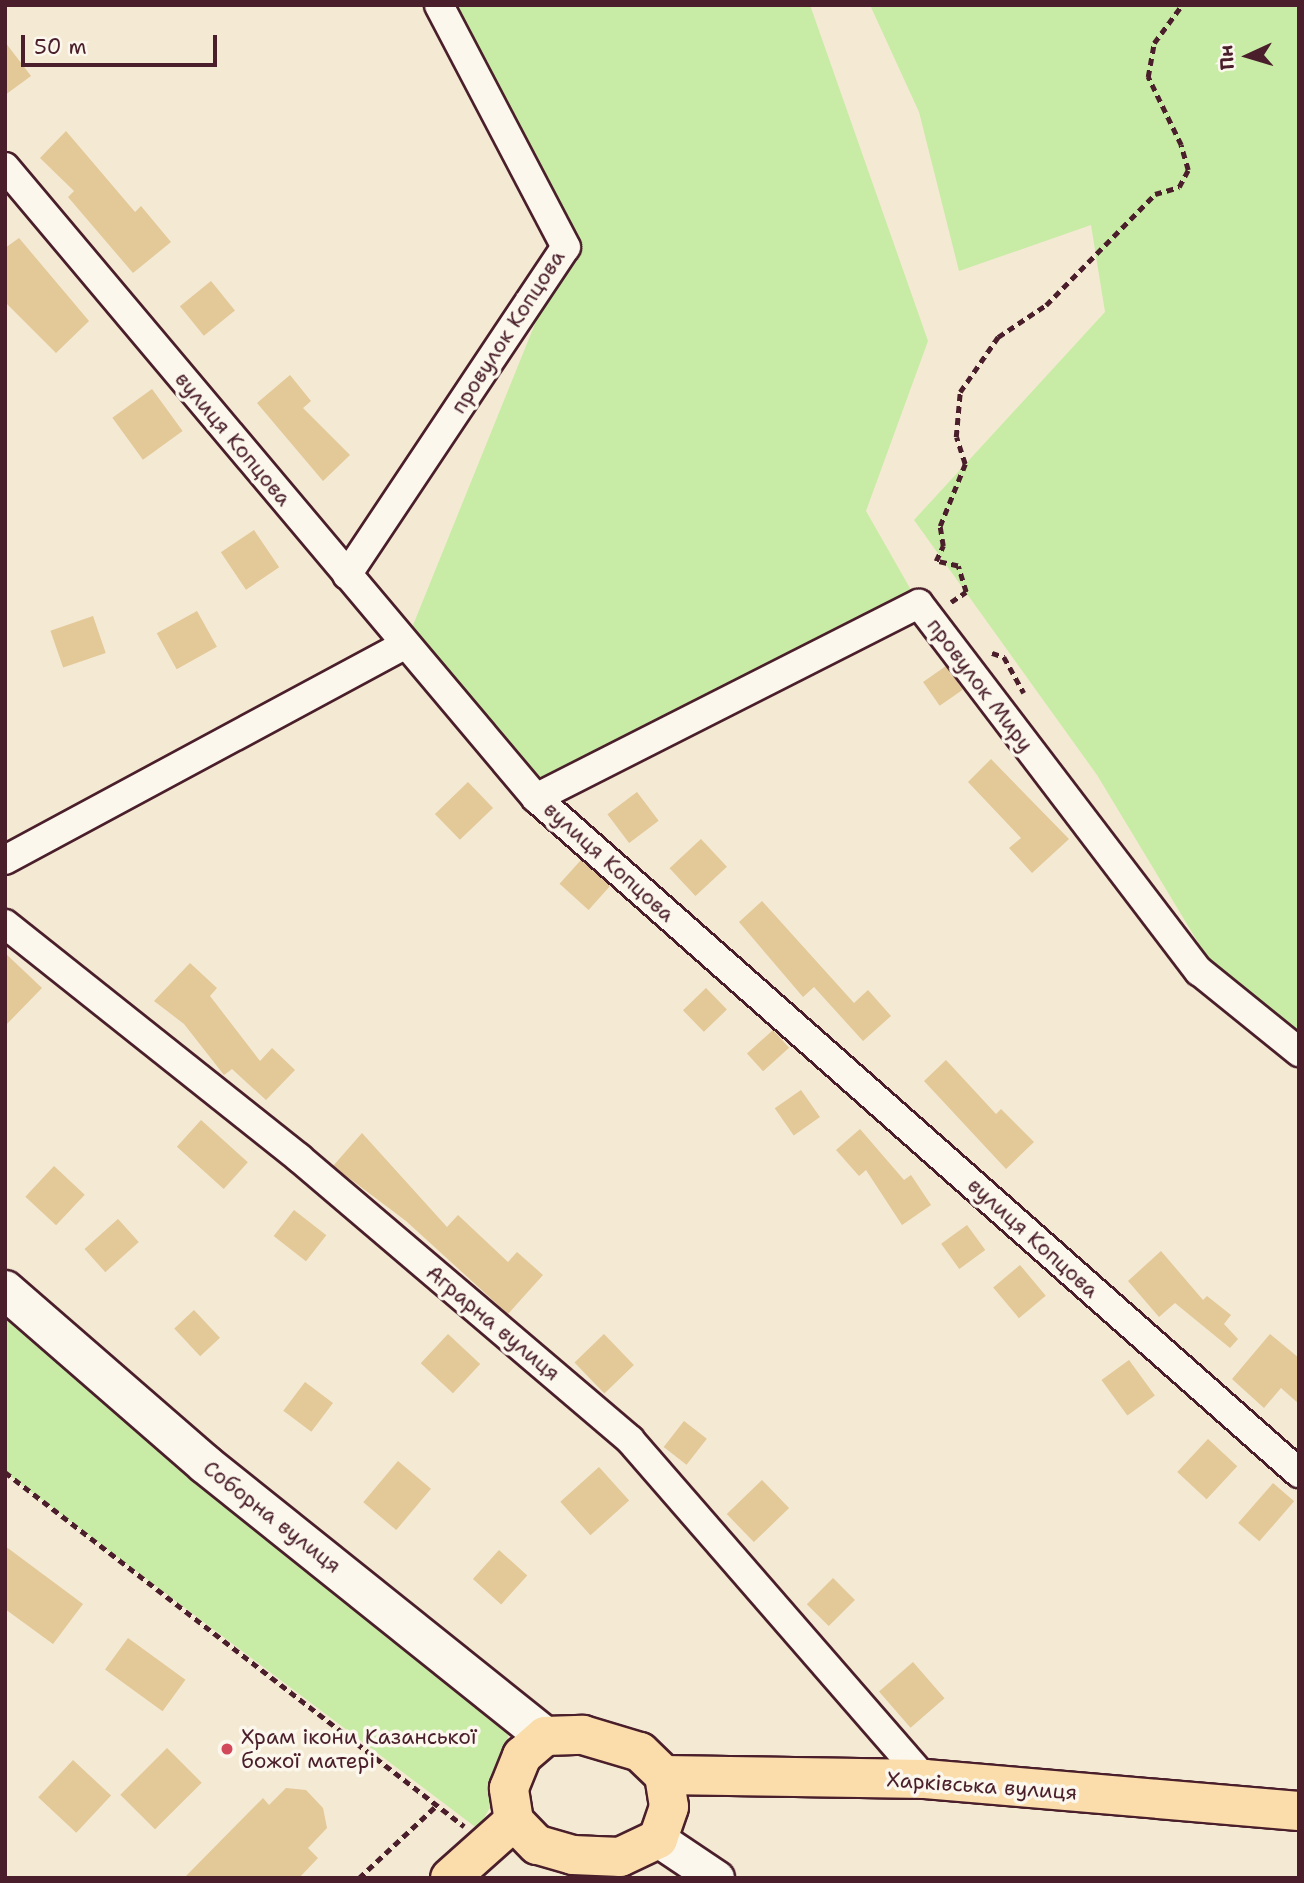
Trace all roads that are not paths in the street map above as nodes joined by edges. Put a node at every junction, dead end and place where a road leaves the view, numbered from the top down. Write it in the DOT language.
graph roads {
  1 [pos="439,5"];
  2 [pos="5,167"];
  3 [pos="348,575"];
  4 [pos="405,645"];
  5 [pos="536,798"];
  6 [pos="5,860"];
  7 [pos="5,924"];
  8 [pos="1299,1052"];
  9 [pos="5,1290"];
  10 [pos="1299,1473"];
  11 [pos="545,1737"];
  12 [pos="664,1774"];
  13 [pos="925,1779"];
  14 [pos="1299,1811"];
  15 [pos="500,1833"];
  16 [pos="658,1839"];
  17 [pos="450,1878"];
  18 [pos="716,1878"];
  1 -- 3 [label="street, провулок Копцова"];
  2 -- 3 [label="street, вулиця Копцова"];
  3 -- 4 [label="street, вулиця Копцова"];
  4 -- 5 [label="street, вулиця Копцова"];
  4 -- 6 [label="street"];
  5 -- 8 [label="street, провулок Миру"];
  5 -- 10 [label="street, вулиця Копцова"];
  7 -- 13 [label="street, Аграрна вулиця"];
  9 -- 11 [label="main road, Соборна вулиця"];
  11 -- 12 [label="main road"];
  11 -- 15 [label="main road"];
  12 -- 13 [label="main road, Харківська вулиця"];
  12 -- 16 [label="main road"];
  13 -- 14 [label="main road, Харківська вулиця"];
  15 -- 16 [label="main road"];
  15 -- 17 [label="main road"];
  16 -- 18 [label="street"];
}
